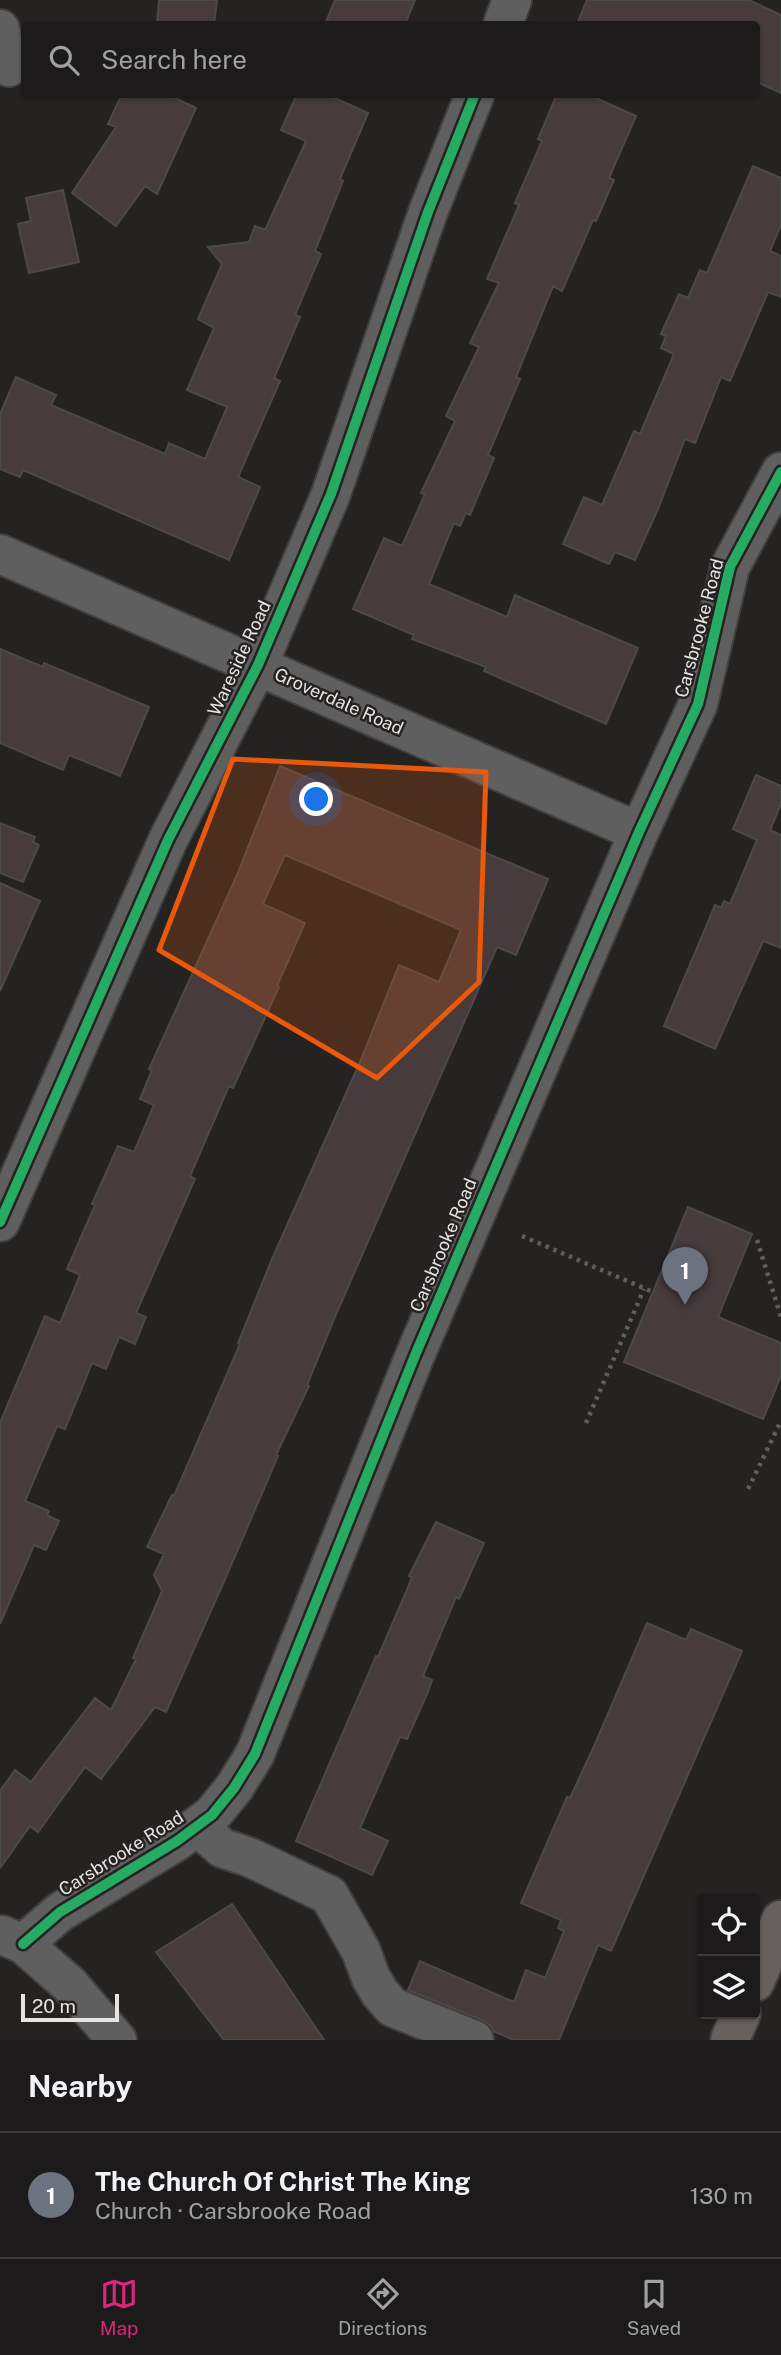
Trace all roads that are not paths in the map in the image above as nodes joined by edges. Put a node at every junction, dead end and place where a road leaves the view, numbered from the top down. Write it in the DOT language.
graph roads {
  1 [pos="512,0"];
  2 [pos="504,21"];
  3 [pos="0,29"];
  4 [pos="9,67"];
  5 [pos="473,98"];
  6 [pos="781,472"];
  7 [pos="0,554"];
  8 [pos="258,665"];
  9 [pos="639,832"];
  10 [pos="0,1222"];
  11 [pos="197,1826"];
  12 [pos="781,1920"];
  13 [pos="12,1939"];
  14 [pos="760,1970"];
  15 [pos="739,2019"];
  16 [pos="117,2040"];
  17 [pos="474,2040"];
  18 [pos="730,2040"];
  1 -- 2 [label="street"];
  3 -- 4 [label="street"];
  5 -- 8 [label="street, Wareside Road"];
  6 -- 9 [label="street, Carsbrooke Road"];
  7 -- 8 [label="street, Groverdale Road"];
  8 -- 9 [label="street, Groverdale Road"];
  8 -- 10 [label="street, Wareside Road"];
  9 -- 11 [label="street, Carsbrooke Road"];
  11 -- 13 [label="street, Carsbrooke Road"];
  11 -- 17 [label="street"];
  12 -- 14 [label="main road"];
  13 -- 16 [label="street"];
  15 -- 18 [label="main road"];
}
